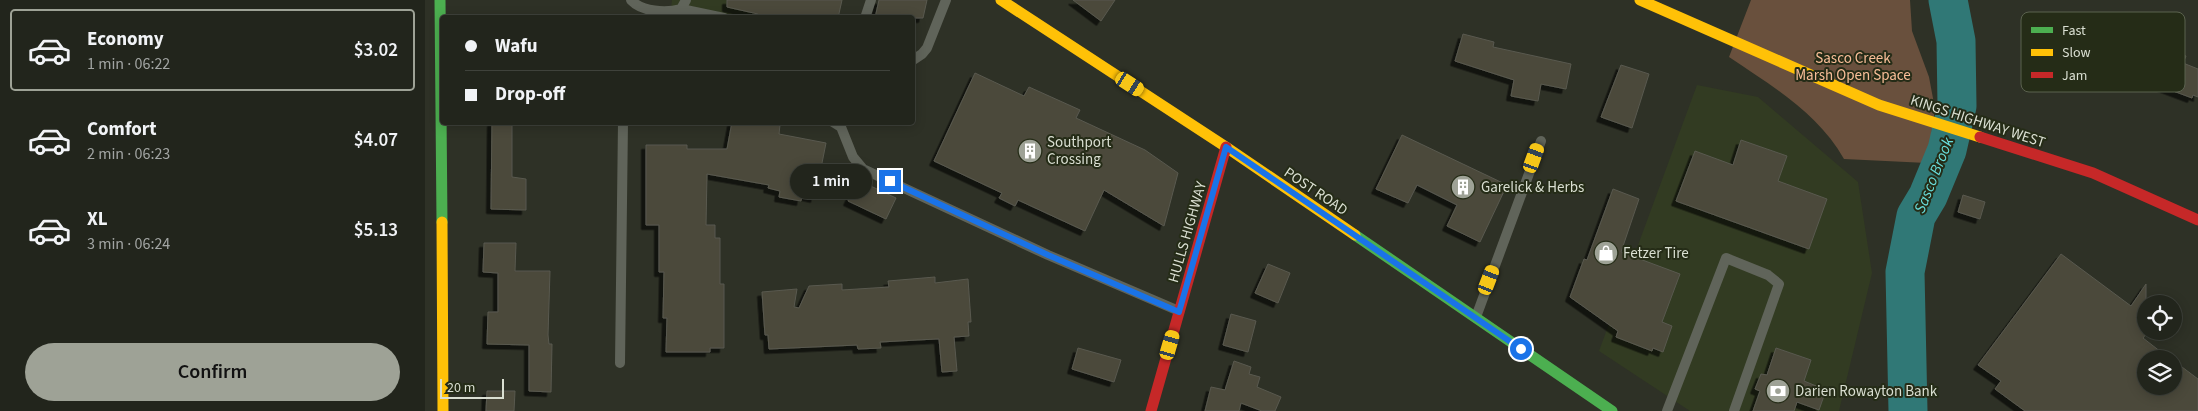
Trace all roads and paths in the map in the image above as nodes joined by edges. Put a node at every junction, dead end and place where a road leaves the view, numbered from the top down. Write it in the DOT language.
graph roads {
  1 [pos="441,0"];
  2 [pos="631,0"];
  3 [pos="871,0"];
  4 [pos="946,0"];
  5 [pos="1001,0"];
  6 [pos="1640,0"];
  7 [pos="684,4"];
  8 [pos="441,15"];
  9 [pos="715,15"];
  10 [pos="866,15"];
  11 [pos="915,59"];
  12 [pos="442,125"];
  13 [pos="623,125"];
  14 [pos="838,125"];
  15 [pos="1541,141"];
  16 [pos="1226,147"];
  17 [pos="2198,220"];
  18 [pos="1179,312"];
  19 [pos="1476,318"];
  20 [pos="621,363"];
  21 [pos="443,411"];
  22 [pos="1151,411"];
  23 [pos="1611,411"];
  24 [pos="1667,411"];
  25 [pos="1735,411"];
  1 -- 8 [label="street"];
  2 -- 7 [label="lane"];
  3 -- 10 [label="lane"];
  4 -- 11 [label="lane"];
  5 -- 16 [label="street, POST ROAD"];
  6 -- 17 [label="street, KINGS HIGHWAY WEST"];
  7 -- 9 [label="lane"];
  12 -- 21 [label="street"];
  13 -- 20 [label="lane"];
  14 -- 18 [label="lane"];
  15 -- 19 [label="lane"];
  16 -- 18 [label="street, HULLS HIGHWAY"];
  16 -- 19 [label="street, POST ROAD"];
  18 -- 22 [label="street, HULLS HIGHWAY"];
  19 -- 23 [label="street, POST ROAD"];
  24 -- 25 [label="lane"];
}
